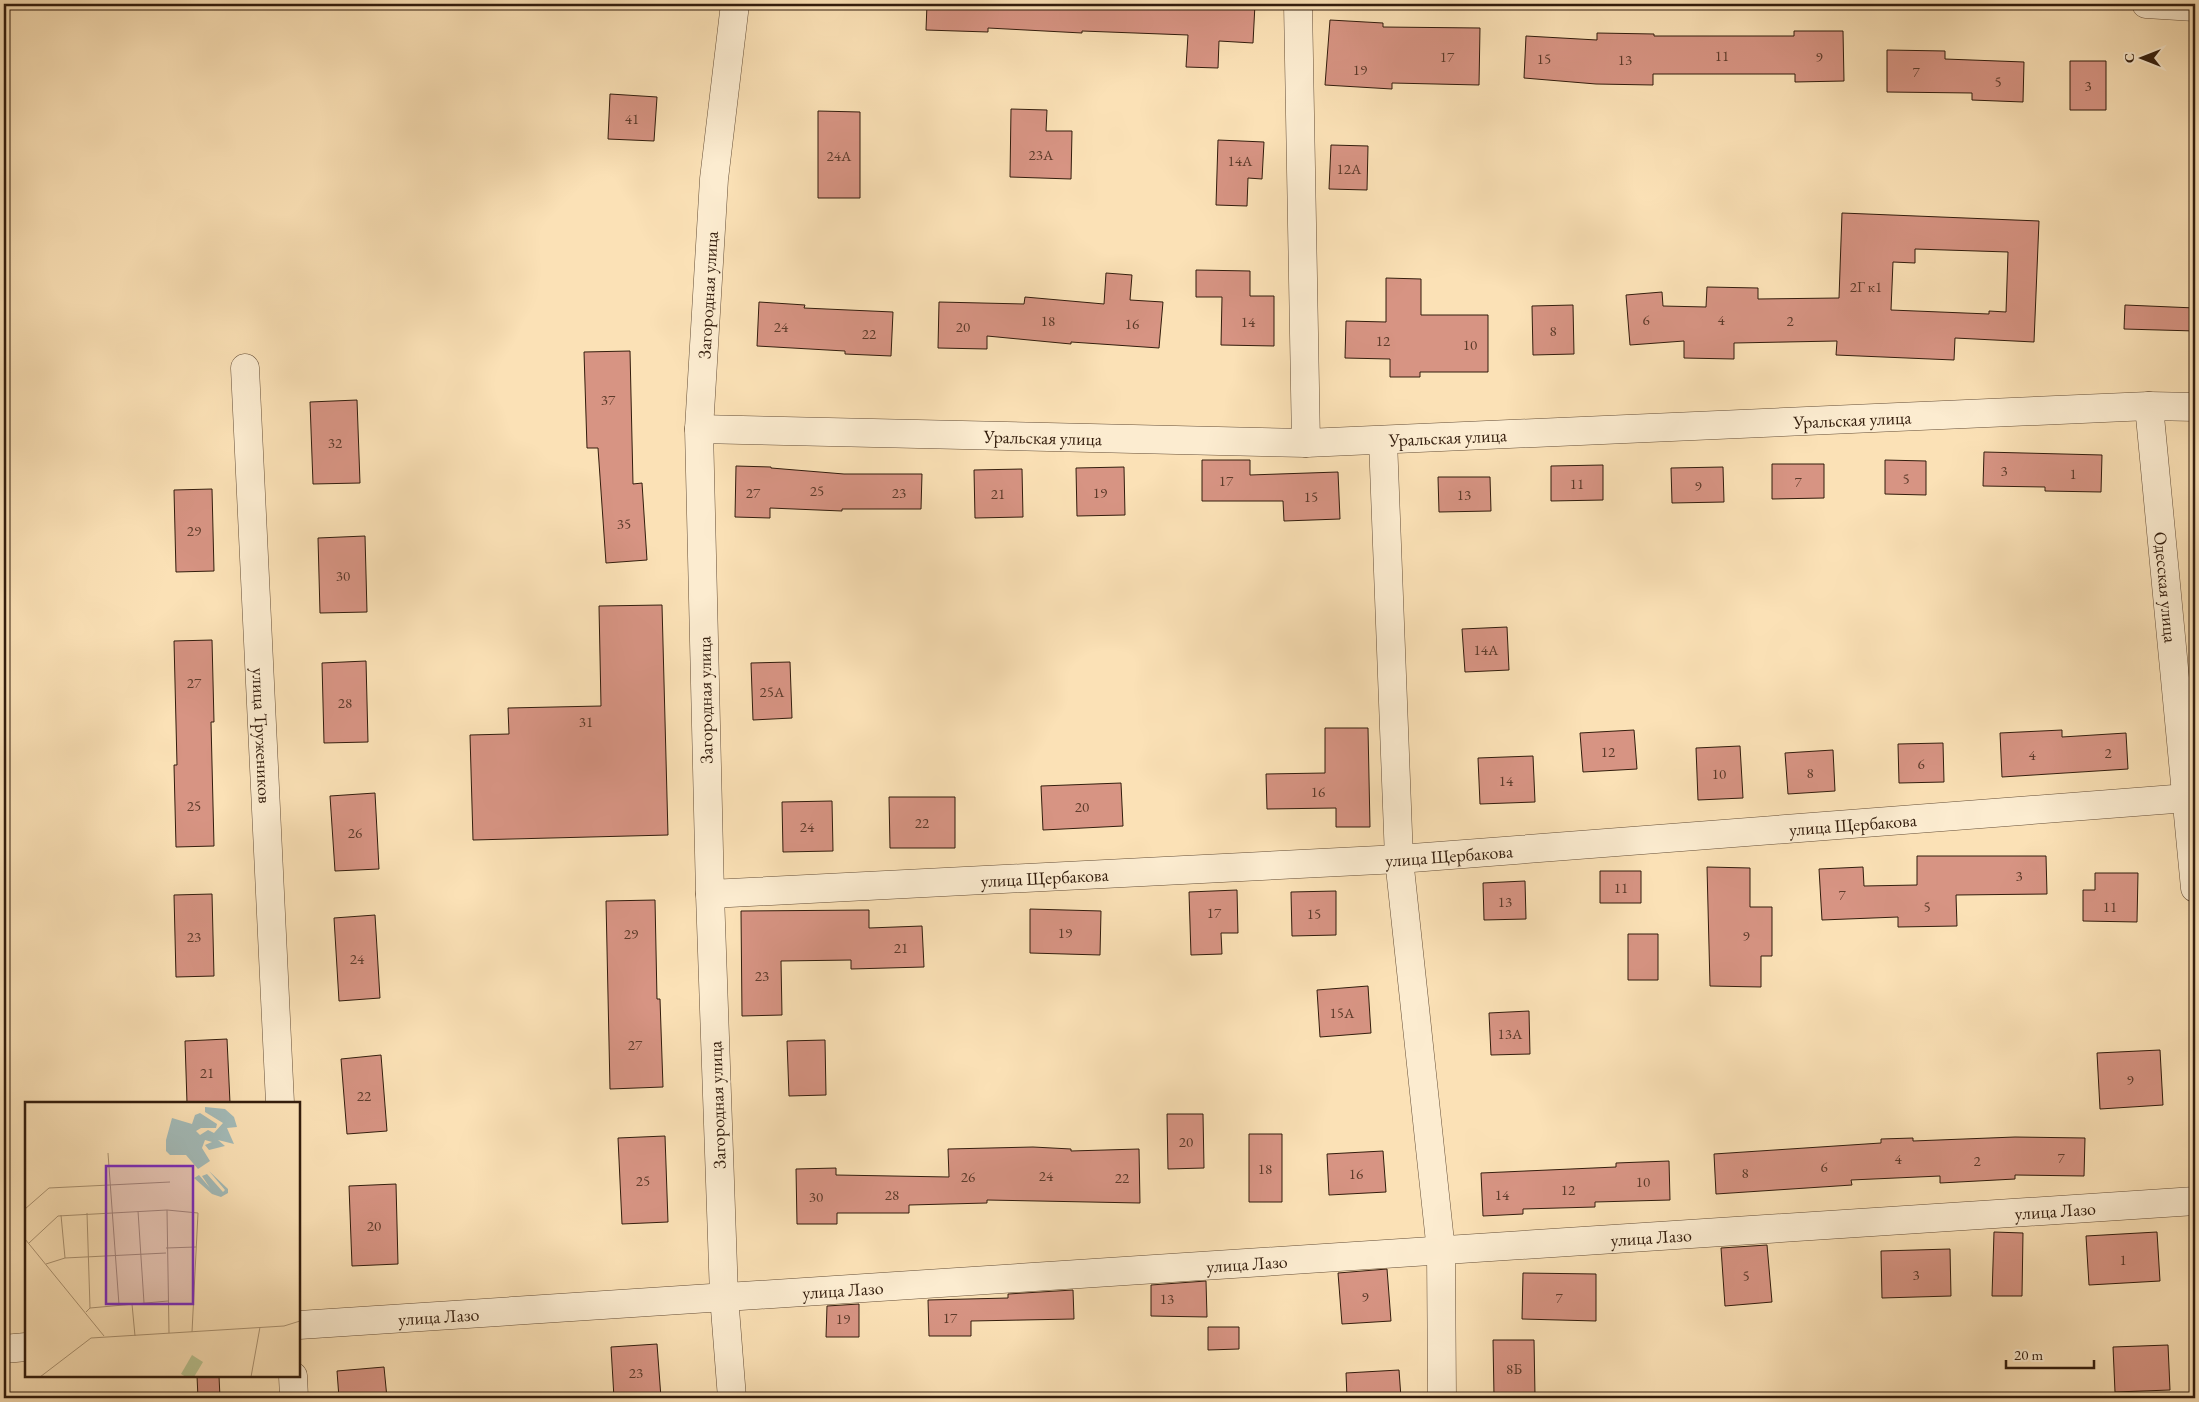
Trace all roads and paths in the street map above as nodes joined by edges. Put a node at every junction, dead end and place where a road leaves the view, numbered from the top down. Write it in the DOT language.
graph roads {
  1 [pos="735,4"];
  2 [pos="1298,4"];
  3 [pos="2146,4"];
  4 [pos="2195,6"];
  5 [pos="245,368"];
  6 [pos="2149,406"];
  7 [pos="2195,407"];
  8 [pos="699,429"];
  9 [pos="1383,440"];
  10 [pos="1306,443"];
  11 [pos="2187,798"];
  12 [pos="1400,859"];
  13 [pos="2195,888"];
  14 [pos="710,894"];
  15 [pos="280,1102"];
  16 [pos="2195,1201"];
  17 [pos="1441,1251"];
  18 [pos="724,1296"];
  19 [pos="300,1325"];
  20 [pos="25,1348"];
  21 [pos="4,1349"];
  22 [pos="293,1377"];
  23 [pos="294,1398"];
  24 [pos="732,1398"];
  25 [pos="1442,1398"];
  1 -- 8 [label="street, Загородная улица"];
  2 -- 10 [label="street"];
  3 -- 4 [label="street"];
  5 -- 15 [label="street, улица Тружеников"];
  6 -- 7 [label="street, Уральская улица"];
  6 -- 9 [label="street, Уральская улица"];
  6 -- 11 [label="street, Одесская улица"];
  8 -- 10 [label="street, Уральская улица"];
  8 -- 14 [label="street, Загородная улица"];
  9 -- 10 [label="street, Уральская улица"];
  9 -- 12 [label="street"];
  11 -- 12 [label="street, улица Щербакова"];
  11 -- 13 [label="street, Одесская улица"];
  12 -- 14 [label="street, улица Щербакова"];
  12 -- 17 [label="street"];
  14 -- 18 [label="street, Загородная улица"];
  16 -- 17 [label="street, улица Лазо"];
  17 -- 18 [label="street, улица Лазо"];
  17 -- 25 [label="street"];
  18 -- 19 [label="street, улица Лазо"];
  18 -- 24 [label="street, Загородная улица"];
  20 -- 21 [label="street"];
  22 -- 23 [label="street"];
}
